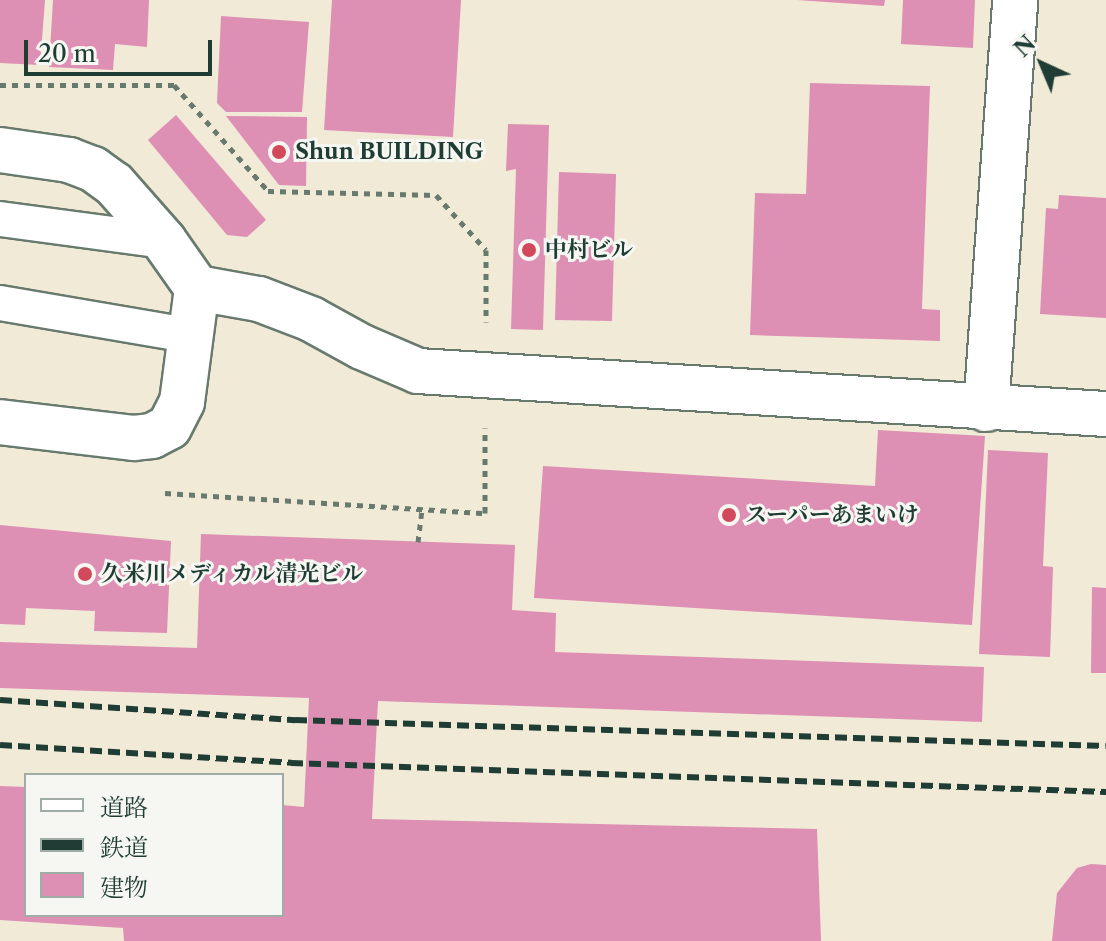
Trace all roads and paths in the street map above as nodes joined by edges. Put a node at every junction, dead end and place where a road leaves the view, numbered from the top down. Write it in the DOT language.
graph roads {
  1 [pos="1015,0"];
  2 [pos="2,152"];
  3 [pos="0,219"];
  4 [pos="164,241"];
  5 [pos="197,288"];
  6 [pos="0,303"];
  7 [pos="193,336"];
  8 [pos="986,409"];
  9 [pos="1106,414"];
  10 [pos="0,422"];
  11 [pos="422,509"];
  12 [pos="418,542"];
  1 -- 8 [label="street"];
  2 -- 4 [label="street"];
  3 -- 4 [label="lane"];
  4 -- 5 [label="street"];
  5 -- 7 [label="street"];
  5 -- 8 [label="street"];
  6 -- 7 [label="lane"];
  7 -- 10 [label="street"];
  8 -- 9 [label="street"];
  11 -- 12 [label="path"];
}
